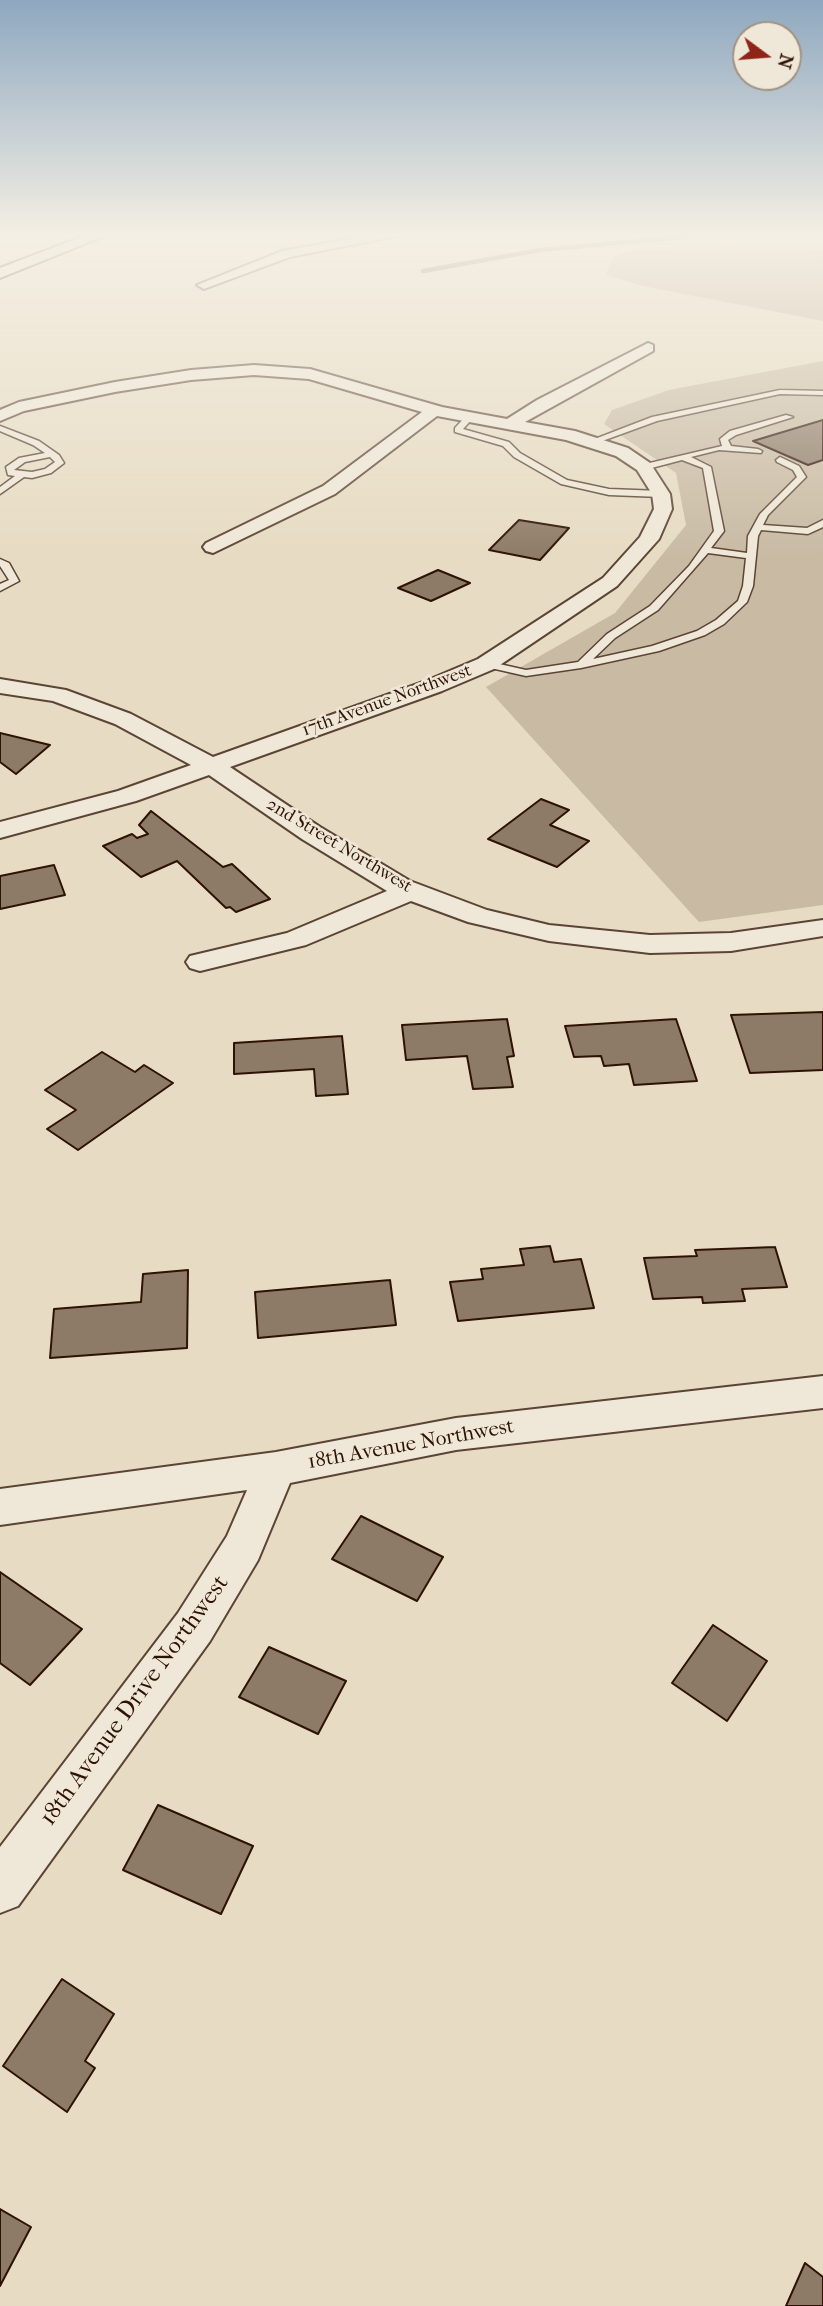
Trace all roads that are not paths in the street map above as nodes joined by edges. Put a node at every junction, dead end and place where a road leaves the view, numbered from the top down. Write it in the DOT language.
graph roads {
  1 [pos="648,348"];
  2 [pos="823,393"];
  3 [pos="9,405"];
  4 [pos="435,410"];
  5 [pos="0,416"];
  6 [pos="789,417"];
  7 [pos="469,418"];
  8 [pos="510,424"];
  9 [pos="0,428"];
  10 [pos="591,442"];
  11 [pos="727,447"];
  12 [pos="758,451"];
  13 [pos="52,454"];
  14 [pos="683,457"];
  15 [pos="779,460"];
  16 [pos="645,467"];
  17 [pos="20,476"];
  18 [pos="0,491"];
  19 [pos="661,494"];
  20 [pos="823,523"];
  21 [pos="757,527"];
  22 [pos="213,547"];
  23 [pos="705,550"];
  24 [pos="749,556"];
  25 [pos="0,562"];
  26 [pos="0,588"];
  27 [pos="486,664"];
  28 [pos="581,665"];
  29 [pos="0,686"];
  30 [pos="213,767"];
  31 [pos="0,830"];
  32 [pos="411,891"];
  33 [pos="823,928"];
  34 [pos="200,962"];
  35 [pos="823,1392"];
  36 [pos="276,1469"];
  37 [pos="0,1507"];
  38 [pos="0,1888"];
  1 -- 8 [label="street"];
  2 -- 10 [label="lane"];
  3 -- 4 [label="street"];
  3 -- 5 [label="street"];
  4 -- 7 [label="street"];
  4 -- 22 [label="street"];
  6 -- 11 [label="lane"];
  7 -- 8 [label="street"];
  7 -- 19 [label="lane"];
  8 -- 10 [label="street"];
  9 -- 13 [label="lane"];
  10 -- 16 [label="street"];
  11 -- 12 [label="lane"];
  11 -- 14 [label="lane"];
  13 -- 17 [label="lane"];
  13 -- 17 [label="lane"];
  14 -- 16 [label="lane"];
  14 -- 23 [label="lane"];
  15 -- 21 [label="lane"];
  16 -- 19 [label="street"];
  17 -- 18 [label="lane"];
  19 -- 27 [label="street, 17th Avenue Northwest"];
  20 -- 21 [label="lane"];
  21 -- 24 [label="lane"];
  23 -- 24 [label="lane"];
  23 -- 28 [label="lane"];
  24 -- 28 [label="lane"];
  25 -- 26 [label="lane"];
  27 -- 28 [label="lane"];
  27 -- 30 [label="street, 17th Avenue Northwest"];
  29 -- 30 [label="street, 2nd Street Northwest"];
  30 -- 31 [label="street, 17th Avenue Northwest"];
  30 -- 32 [label="street, 2nd Street Northwest"];
  32 -- 33 [label="street, 2nd Street Northwest"];
  32 -- 34 [label="street"];
  35 -- 36 [label="street, 18th Avenue Northwest"];
  36 -- 37 [label="street, 18th Avenue Northwest"];
  36 -- 38 [label="street, 18th Avenue Drive Northwest"];
}
